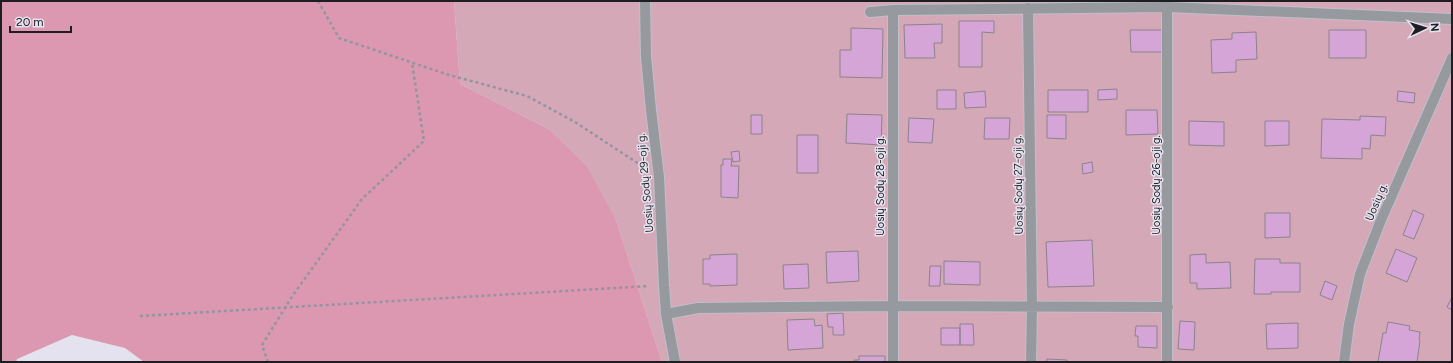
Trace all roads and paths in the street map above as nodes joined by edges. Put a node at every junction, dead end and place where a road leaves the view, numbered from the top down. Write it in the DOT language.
graph roads {
  1 [pos="318,1"];
  2 [pos="645,1"];
  3 [pos="1167,7"];
  4 [pos="1028,8"];
  5 [pos="892,10"];
  6 [pos="870,12"];
  7 [pos="1452,19"];
  8 [pos="1452,58"];
  9 [pos="412,63"];
  10 [pos="659,177"];
  11 [pos="664,285"];
  12 [pos="892,306"];
  13 [pos="1032,307"];
  14 [pos="1168,307"];
  15 [pos="285,308"];
  16 [pos="666,314"];
  17 [pos="140,316"];
  18 [pos="268,362"];
  19 [pos="675,362"];
  20 [pos="893,362"];
  21 [pos="1031,362"];
  22 [pos="1167,362"];
  23 [pos="1344,362"];
  1 -- 9 [label="path"];
  2 -- 10 [label="street, Uosių Sodų 29-oji g."];
  3 -- 4 [label="street"];
  3 -- 7 [label="street"];
  3 -- 14 [label="street, Uosių Sodų 26-oji g."];
  4 -- 5 [label="street"];
  4 -- 13 [label="street, Uosių Sodų 27-oji g."];
  5 -- 6 [label="street"];
  5 -- 12 [label="street, Uosių Sodų 28-oji g."];
  8 -- 23 [label="street, Uosių g."];
  9 -- 10 [label="path"];
  9 -- 15 [label="path"];
  10 -- 11 [label="street, Uosių Sodų 29-oji g."];
  11 -- 15 [label="path"];
  11 -- 16 [label="street, Uosių Sodų 29-oji g."];
  12 -- 13 [label="street"];
  12 -- 16 [label="street"];
  12 -- 20 [label="street, Uosių Sodų 28-oji g."];
  13 -- 14 [label="street"];
  13 -- 21 [label="street, Uosių Sodų 27-oji g."];
  14 -- 22 [label="street, Uosių Sodų 26-oji g."];
  15 -- 17 [label="path"];
  15 -- 18 [label="path"];
  16 -- 19 [label="street, Uosių Sodų 29-oji g."];
}
